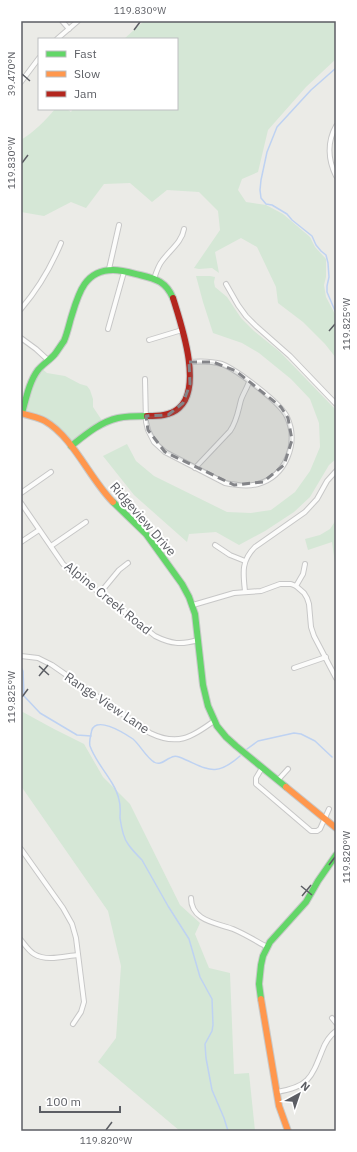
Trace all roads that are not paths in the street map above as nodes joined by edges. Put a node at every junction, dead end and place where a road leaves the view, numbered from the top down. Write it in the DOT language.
graph roads {
  1 [pos="62,21"];
  2 [pos="78,21"];
  3 [pos="69,29"];
  4 [pos="58,38"];
  5 [pos="38,59"];
  6 [pos="21,82"];
  7 [pos="336,126"];
  8 [pos="336,176"];
  9 [pos="120,225"];
  10 [pos="184,229"];
  11 [pos="61,243"];
  12 [pos="109,270"];
  13 [pos="124,272"];
  14 [pos="154,279"];
  15 [pos="226,284"];
  16 [pos="21,309"];
  17 [pos="108,329"];
  18 [pos="182,330"];
  19 [pos="21,338"];
  20 [pos="149,340"];
  21 [pos="48,360"];
  22 [pos="189,362"];
  23 [pos="145,378"];
  24 [pos="249,382"];
  25 [pos="336,404"];
  26 [pos="21,413"];
  27 [pos="146,416"];
  28 [pos="71,446"];
  29 [pos="195,468"];
  30 [pos="336,471"];
  31 [pos="51,472"];
  32 [pos="21,492"];
  33 [pos="21,503"];
  34 [pos="86,522"];
  35 [pos="39,530"];
  36 [pos="21,542"];
  37 [pos="51,546"];
  38 [pos="215,546"];
  39 [pos="245,561"];
  40 [pos="128,563"];
  41 [pos="305,564"];
  42 [pos="296,586"];
  43 [pos="245,591"];
  44 [pos="100,593"];
  45 [pos="192,605"];
  46 [pos="198,640"];
  47 [pos="21,656"];
  48 [pos="326,657"];
  49 [pos="294,668"];
  50 [pos="336,678"];
  51 [pos="214,721"];
  52 [pos="262,768"];
  53 [pos="288,769"];
  54 [pos="278,780"];
  55 [pos="329,809"];
  56 [pos="324,818"];
  57 [pos="336,828"];
  58 [pos="21,850"];
  59 [pos="336,855"];
  60 [pos="191,898"];
  61 [pos="21,940"];
  62 [pos="267,947"];
  63 [pos="78,955"];
  64 [pos="332,1018"];
  65 [pos="336,1023"];
  66 [pos="72,1024"];
  67 [pos="336,1031"];
  68 [pos="277,1092"];
  69 [pos="288,1131"];
  1 -- 3 [label="street"];
  2 -- 3 [label="street"];
  3 -- 4 [label="street"];
  5 -- 6 [label="street"];
  7 -- 8 [label="street"];
  9 -- 12 [label="street"];
  10 -- 14 [label="street"];
  11 -- 16 [label="street"];
  12 -- 13 [label="street"];
  12 -- 21 [label="street"];
  13 -- 14 [label="street"];
  13 -- 17 [label="street"];
  14 -- 18 [label="street"];
  15 -- 25 [label="street"];
  18 -- 20 [label="street"];
  18 -- 22 [label="street"];
  19 -- 21 [label="street"];
  21 -- 26 [label="street"];
  22 -- 24 [label="street"];
  22 -- 27 [label="street"];
  23 -- 27 [label="street"];
  24 -- 29 [label="street"];
  24 -- 29 [label="street"];
  26 -- 28 [label="street, Ridgeview Drive"];
  27 -- 28 [label="street"];
  27 -- 29 [label="street"];
  28 -- 45 [label="street, Ridgeview Drive"];
  30 -- 39 [label="street"];
  31 -- 32 [label="street"];
  33 -- 35 [label="street, Alpine Creek Road"];
  34 -- 37 [label="street"];
  35 -- 36 [label="street"];
  35 -- 37 [label="street, Alpine Creek Road"];
  37 -- 44 [label="street, Alpine Creek Road"];
  38 -- 39 [label="street"];
  39 -- 43 [label="street"];
  40 -- 44 [label="street"];
  41 -- 42 [label="street"];
  42 -- 43 [label="street"];
  42 -- 48 [label="street"];
  43 -- 45 [label="street"];
  44 -- 46 [label="street, Alpine Creek Road"];
  45 -- 46 [label="street, Ridgeview Drive"];
  46 -- 51 [label="street, Ridgeview Drive"];
  47 -- 51 [label="street, Range View Lane"];
  48 -- 49 [label="street"];
  48 -- 50 [label="street"];
  51 -- 52 [label="street, Ridgeview Drive"];
  52 -- 54 [label="street, Ridgeview Drive"];
  52 -- 56 [label="street"];
  53 -- 54 [label="street"];
  54 -- 56 [label="street, Ridgeview Drive"];
  55 -- 56 [label="street"];
  56 -- 57 [label="street, Ridgeview Drive"];
  58 -- 63 [label="street"];
  59 -- 62 [label="street"];
  60 -- 62 [label="street"];
  61 -- 63 [label="street"];
  62 -- 68 [label="street"];
  63 -- 66 [label="street"];
  64 -- 65 [label="street"];
  67 -- 68 [label="street"];
  68 -- 69 [label="street"];
}
